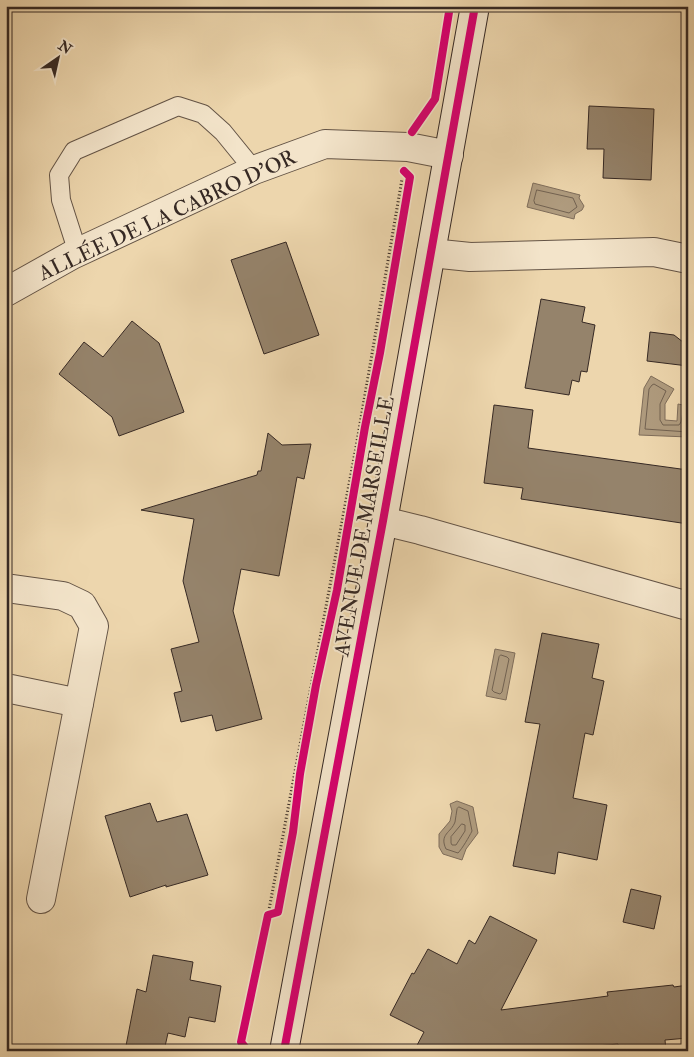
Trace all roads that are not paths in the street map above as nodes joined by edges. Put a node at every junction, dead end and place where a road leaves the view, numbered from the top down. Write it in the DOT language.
graph roads {
  1 [pos="475,6"];
  2 [pos="449,156"];
  3 [pos="254,170"];
  4 [pos="78,253"];
  5 [pos="431,253"];
  6 [pos="688,259"];
  7 [pos="6,292"];
  8 [pos="383,521"];
  9 [pos="6,588"];
  10 [pos="688,606"];
  11 [pos="6,688"];
  12 [pos="79,703"];
  13 [pos="41,899"];
  14 [pos="284,1051"];
  1 -- 2 [label="street, AVENUE DE MARSEILLE"];
  2 -- 3 [label="street, ALLÉE DE LA CABRO D'OR"];
  2 -- 5 [label="street, AVENUE DE MARSEILLE"];
  3 -- 4 [label="street, ALLÉE DE LA CABRO D'OR"];
  3 -- 4 [label="lane"];
  4 -- 7 [label="street, ALLÉE DE LA CABRO D'OR"];
  5 -- 6 [label="street"];
  5 -- 8 [label="street, AVENUE DE MARSEILLE"];
  8 -- 10 [label="street"];
  8 -- 14 [label="street, AVENUE DE MARSEILLE"];
  9 -- 12 [label="street"];
  11 -- 12 [label="street"];
  12 -- 13 [label="street"];
}
